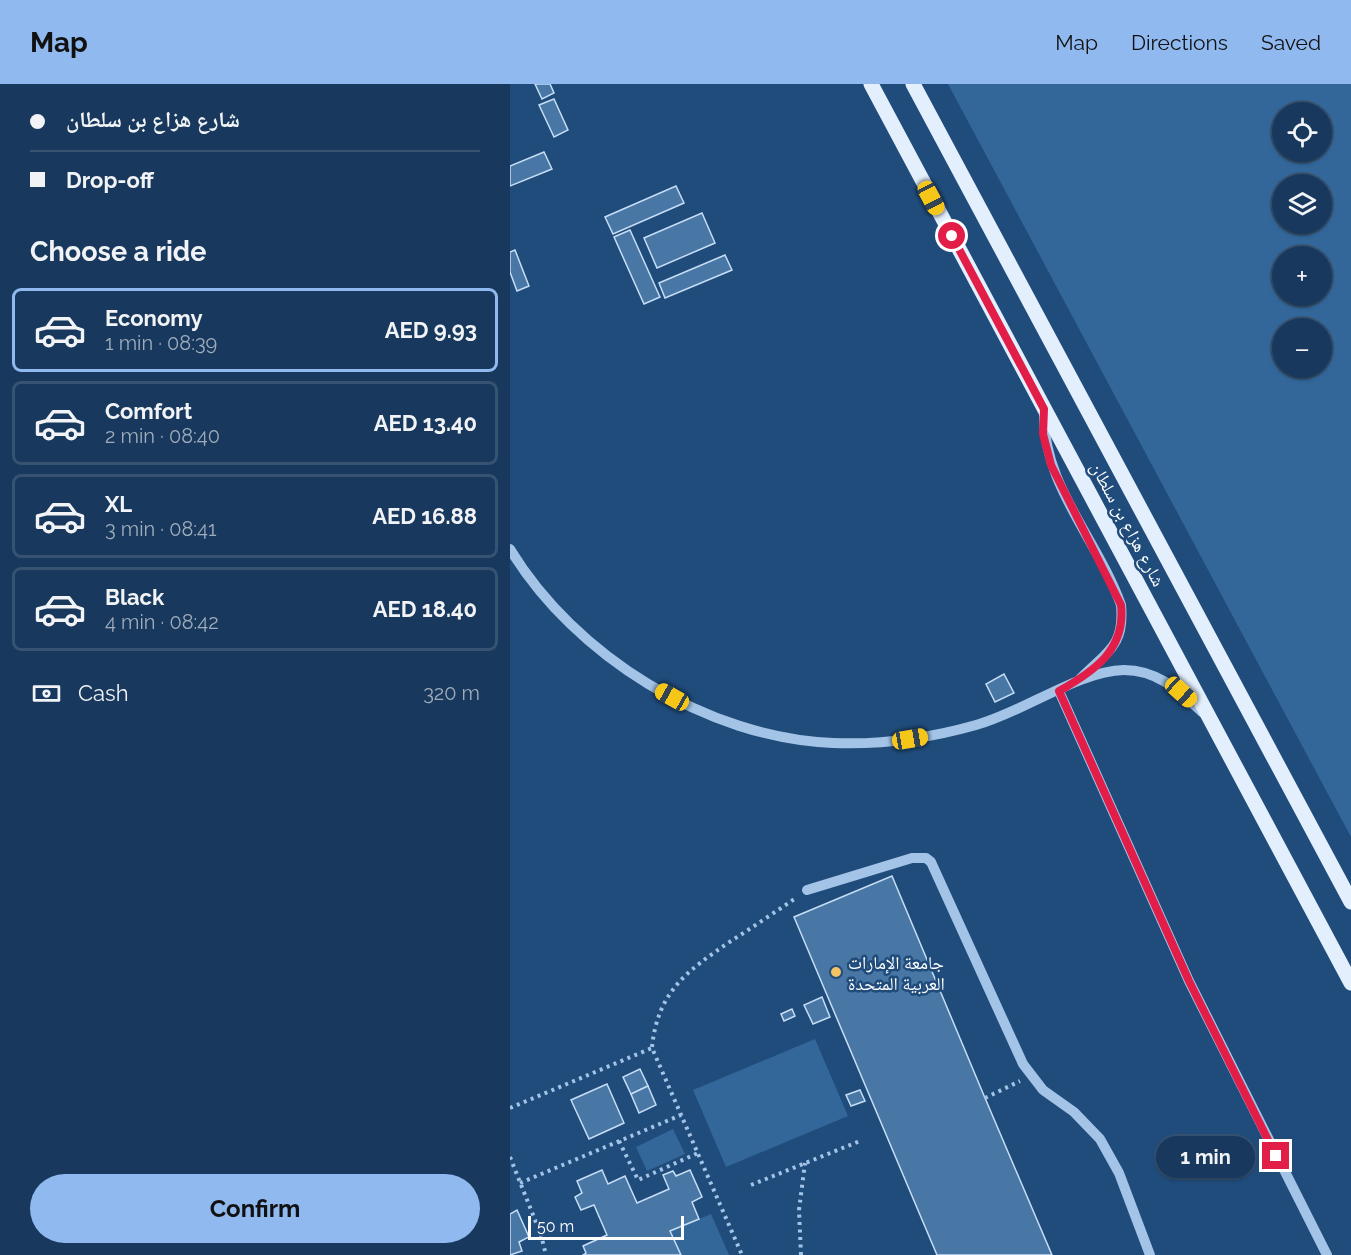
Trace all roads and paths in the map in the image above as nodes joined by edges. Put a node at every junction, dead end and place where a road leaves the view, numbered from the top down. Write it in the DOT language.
graph roads {
  1 [pos="870,84"];
  2 [pos="913,84"];
  3 [pos="1044,409"];
  4 [pos="510,549"];
  5 [pos="1080,679"];
  6 [pos="1059,691"];
  7 [pos="1209,718"];
  8 [pos="807,890"];
  9 [pos="1351,902"];
  10 [pos="1351,983"];
  11 [pos="652,1048"];
  12 [pos="1031,1076"];
  13 [pos="985,1098"];
  14 [pos="510,1108"];
  15 [pos="681,1115"];
  16 [pos="619,1141"];
  17 [pos="860,1141"];
  18 [pos="698,1153"];
  19 [pos="510,1157"];
  20 [pos="805,1163"];
  21 [pos="520,1183"];
  22 [pos="751,1185"];
  23 [pos="546,1255"];
  24 [pos="742,1255"];
  25 [pos="801,1255"];
  26 [pos="1150,1255"];
  27 [pos="1327,1255"];
  1 -- 3 [label="main road, شارع هزاع بن سلطان"];
  2 -- 9 [label="main road, شارع هزاع بن سلطان"];
  3 -- 5 [label="street"];
  3 -- 7 [label="main road, شارع هزاع بن سلطان"];
  4 -- 6 [label="street"];
  5 -- 6 [label="street"];
  5 -- 7 [label="street"];
  6 -- 27 [label="street"];
  7 -- 10 [label="main road, شارع هزاع بن سلطان"];
  8 -- 11 [label="path"];
  8 -- 12 [label="street"];
  11 -- 14 [label="path"];
  11 -- 15 [label="path"];
  12 -- 13 [label="path"];
  12 -- 26 [label="street"];
  15 -- 16 [label="path"];
  15 -- 18 [label="path"];
  16 -- 18 [label="path"];
  16 -- 21 [label="path"];
  17 -- 20 [label="path"];
  18 -- 24 [label="path"];
  19 -- 21 [label="path"];
  20 -- 22 [label="path"];
  20 -- 25 [label="path"];
  21 -- 23 [label="path"];
}
